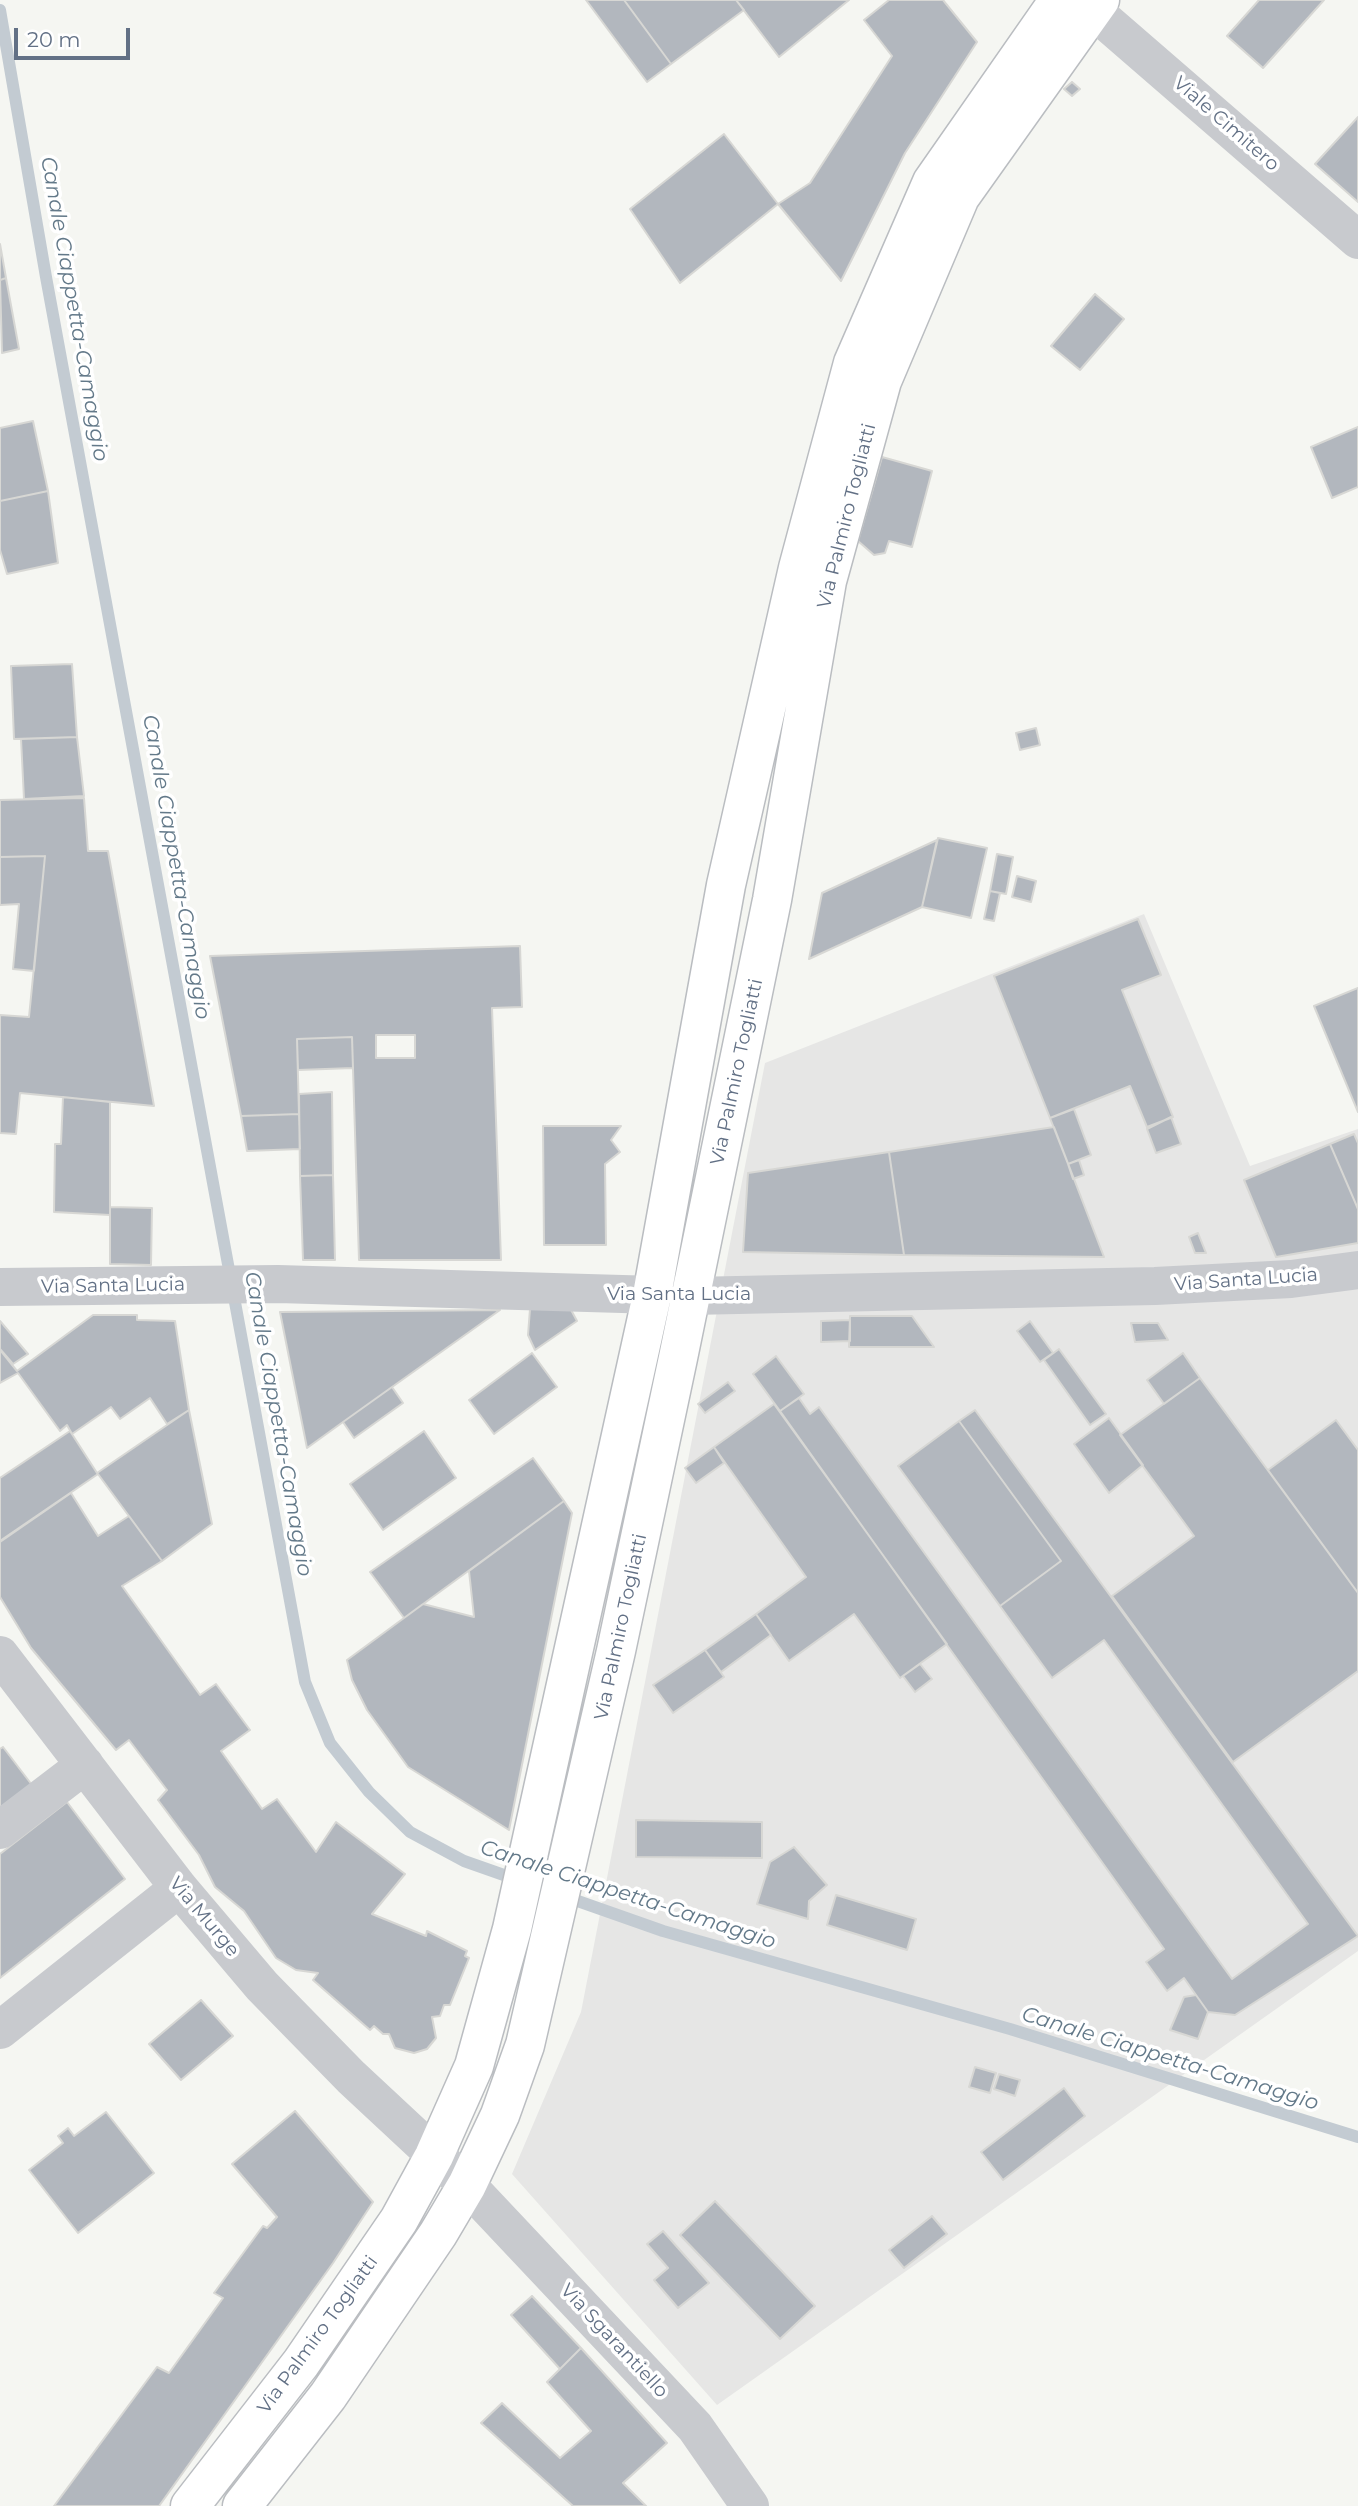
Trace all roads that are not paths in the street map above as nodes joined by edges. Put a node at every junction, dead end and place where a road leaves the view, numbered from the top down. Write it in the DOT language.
graph roads {
  1 [pos="1083,2"];
  2 [pos="1358,240"];
  3 [pos="1358,1269"];
  4 [pos="0,1287"];
  5 [pos="652,1296"];
  6 [pos="691,1296"];
  7 [pos="0,1654"];
  8 [pos="85,1765"];
  9 [pos="0,1830"];
  10 [pos="179,1888"];
  11 [pos="0,2029"];
  12 [pos="434,2156"];
  13 [pos="467,2185"];
  14 [pos="190,2506"];
  15 [pos="242,2506"];
  16 [pos="750,2506"];
  1 -- 2 [label="street, Viale Cimitero"];
  1 -- 5 [label="main road, Via Palmiro Togliatti"];
  1 -- 6 [label="main road, Via Palmiro Togliatti"];
  3 -- 6 [label="street, Via Santa Lucia"];
  4 -- 5 [label="street, Via Santa Lucia"];
  5 -- 6 [label="street, Via Santa Lucia"];
  5 -- 12 [label="main road, Via Palmiro Togliatti"];
  6 -- 13 [label="main road, Via Palmiro Togliatti"];
  7 -- 8 [label="street, Via Murge"];
  8 -- 9 [label="street"];
  8 -- 10 [label="street, Via Murge"];
  10 -- 11 [label="street"];
  10 -- 12 [label="street, Via Murge"];
  12 -- 13 [label="street"];
  12 -- 14 [label="main road, Via Palmiro Togliatti"];
  13 -- 15 [label="main road, Via Palmiro Togliatti"];
  13 -- 16 [label="street, Via Sgarantiello"];
}
